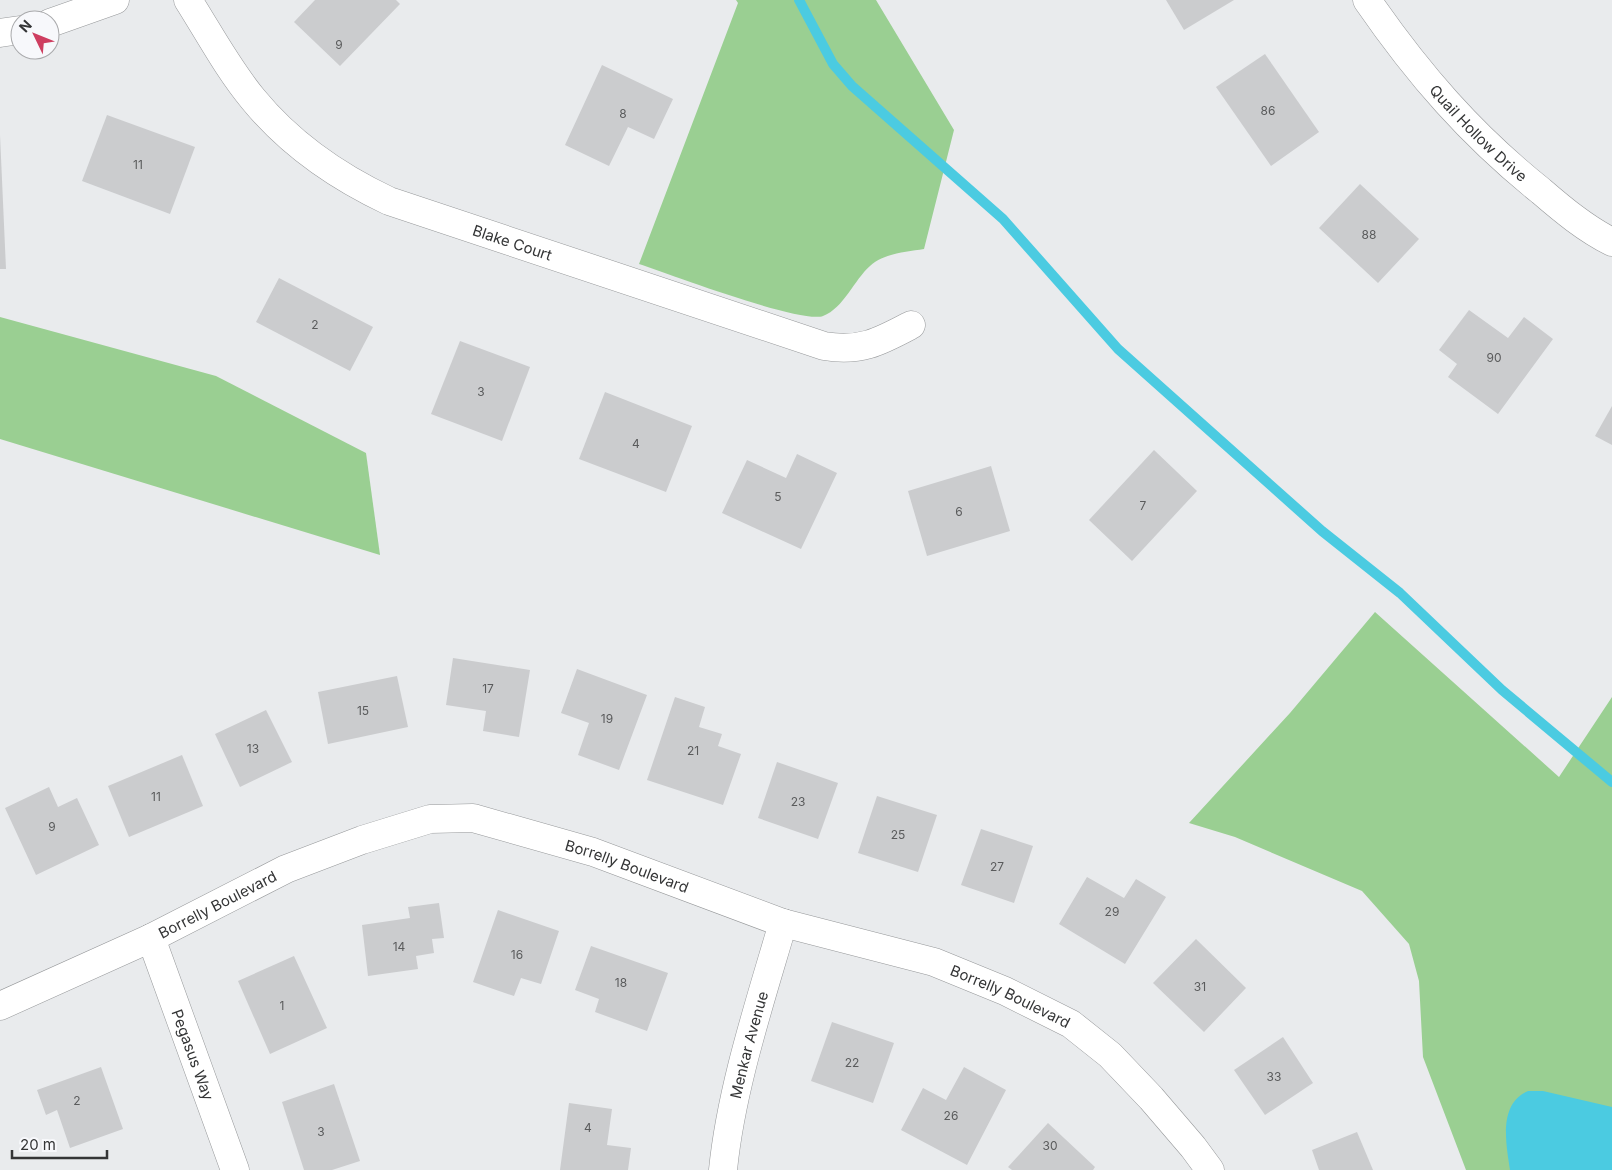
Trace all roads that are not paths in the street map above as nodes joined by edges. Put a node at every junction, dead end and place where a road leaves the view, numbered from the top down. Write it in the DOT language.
graph roads {
  1 [pos="115,0"];
  2 [pos="188,0"];
  3 [pos="1367,0"];
  4 [pos="60,19"];
  5 [pos="1612,242"];
  6 [pos="911,325"];
  7 [pos="783,923"];
  8 [pos="151,938"];
  9 [pos="0,1006"];
  10 [pos="235,1170"];
  11 [pos="723,1170"];
  12 [pos="1210,1170"];
  1 -- 4 [label="street"];
  2 -- 6 [label="street, Blake Court"];
  3 -- 5 [label="street, Quail Hollow Drive"];
  7 -- 8 [label="street, Borrelly Boulevard"];
  7 -- 11 [label="street, Menkar Avenue"];
  7 -- 12 [label="street, Borrelly Boulevard"];
  8 -- 9 [label="street, Borrelly Boulevard"];
  8 -- 10 [label="street, Pegasus Way"];
}
